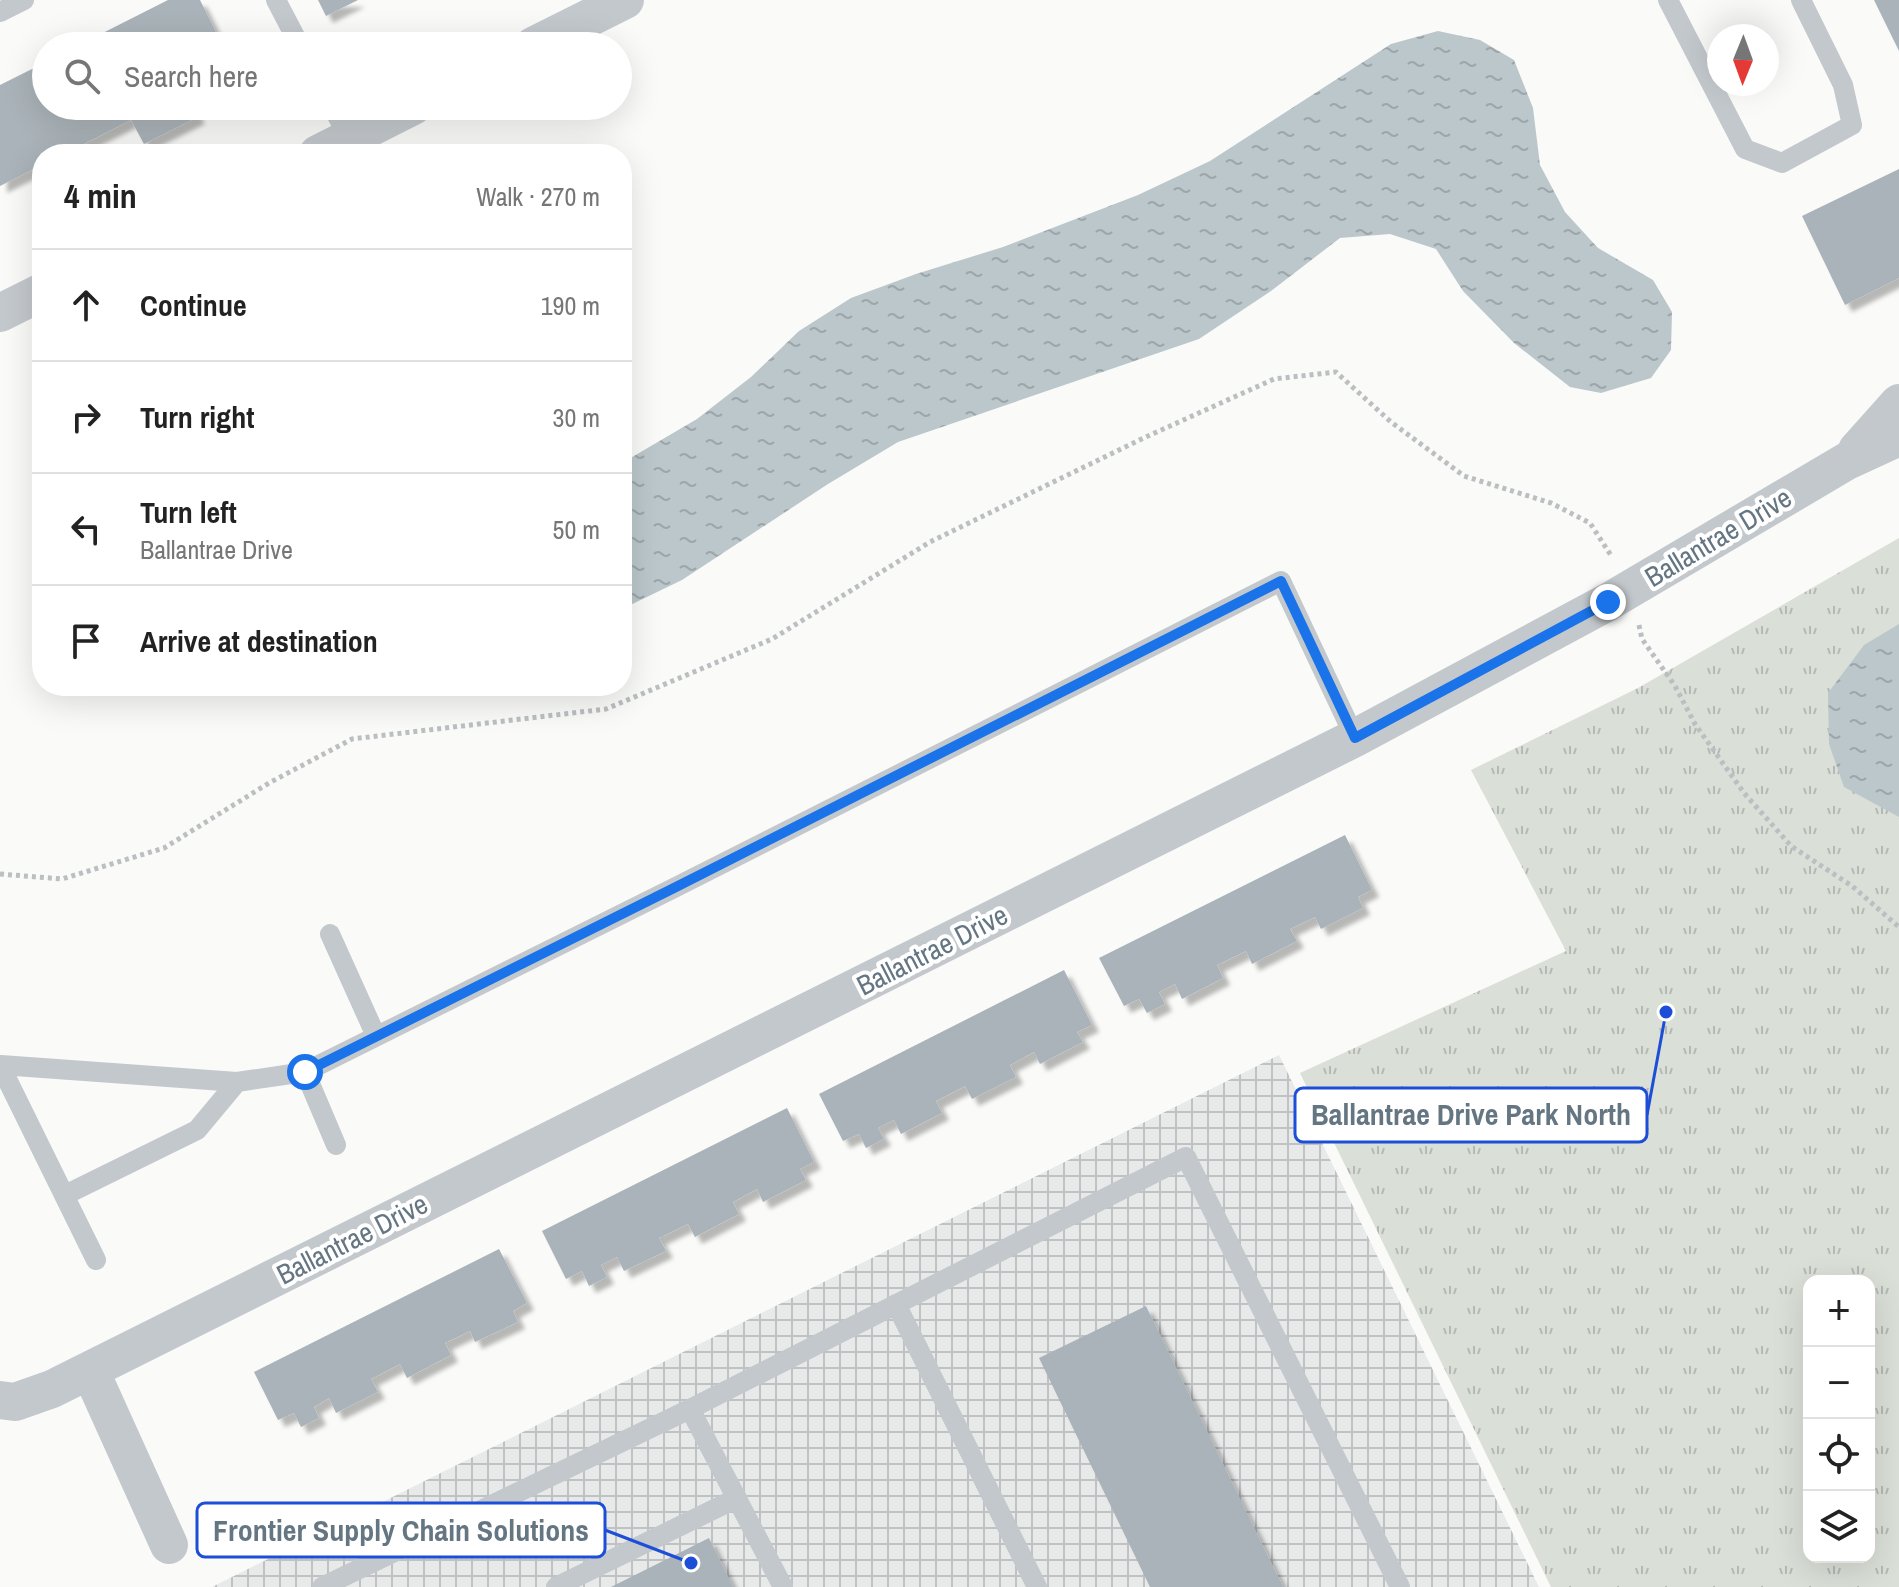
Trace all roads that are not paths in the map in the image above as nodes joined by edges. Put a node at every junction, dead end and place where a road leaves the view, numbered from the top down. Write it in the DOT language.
graph roads {
  1 [pos="24,0"];
  2 [pos="276,0"];
  3 [pos="625,0"];
  4 [pos="1668,0"];
  5 [pos="1801,0"];
  6 [pos="0,12"];
  7 [pos="293,32"];
  8 [pos="561,32"];
  9 [pos="372,120"];
  10 [pos="333,133"];
  11 [pos="32,297"];
  12 [pos="0,313"];
  13 [pos="1899,403"];
  14 [pos="1899,437"];
  15 [pos="1847,461"];
  16 [pos="1355,738"];
  17 [pos="330,934"];
  18 [pos="376,1036"];
  19 [pos="0,1065"];
  20 [pos="305,1072"];
  21 [pos="237,1082"];
  22 [pos="336,1145"];
  23 [pos="65,1195"];
  24 [pos="96,1260"];
  25 [pos="896,1304"];
  26 [pos="90,1370"];
  27 [pos="0,1400"];
  28 [pos="690,1409"];
  29 [pos="737,1498"];
  30 [pos="169,1545"];
  31 [pos="322,1587"];
  32 [pos="556,1587"];
  33 [pos="783,1587"];
  34 [pos="1037,1587"];
  35 [pos="1400,1587"];
  1 -- 6 [label="lane"];
  2 -- 7 [label="lane"];
  3 -- 8 [label="street"];
  4 -- 5 [label="lane"];
  9 -- 10 [label="street"];
  11 -- 12 [label="street"];
  13 -- 15 [label="street, Ballantrae Drive"];
  14 -- 15 [label="street, Ballantrae Drive"];
  15 -- 16 [label="street, Ballantrae Drive"];
  16 -- 18 [label="lane"];
  16 -- 26 [label="street, Ballantrae Drive"];
  17 -- 18 [label="lane"];
  18 -- 20 [label="lane"];
  19 -- 21 [label="lane"];
  19 -- 23 [label="lane"];
  20 -- 21 [label="lane"];
  20 -- 22 [label="lane"];
  21 -- 23 [label="lane"];
  23 -- 24 [label="lane"];
  25 -- 28 [label="lane"];
  25 -- 34 [label="lane"];
  25 -- 35 [label="lane"];
  26 -- 27 [label="street, Ballantrae Drive"];
  26 -- 30 [label="street"];
  28 -- 29 [label="lane"];
  28 -- 31 [label="lane"];
  29 -- 32 [label="lane"];
  29 -- 33 [label="lane"];
}
